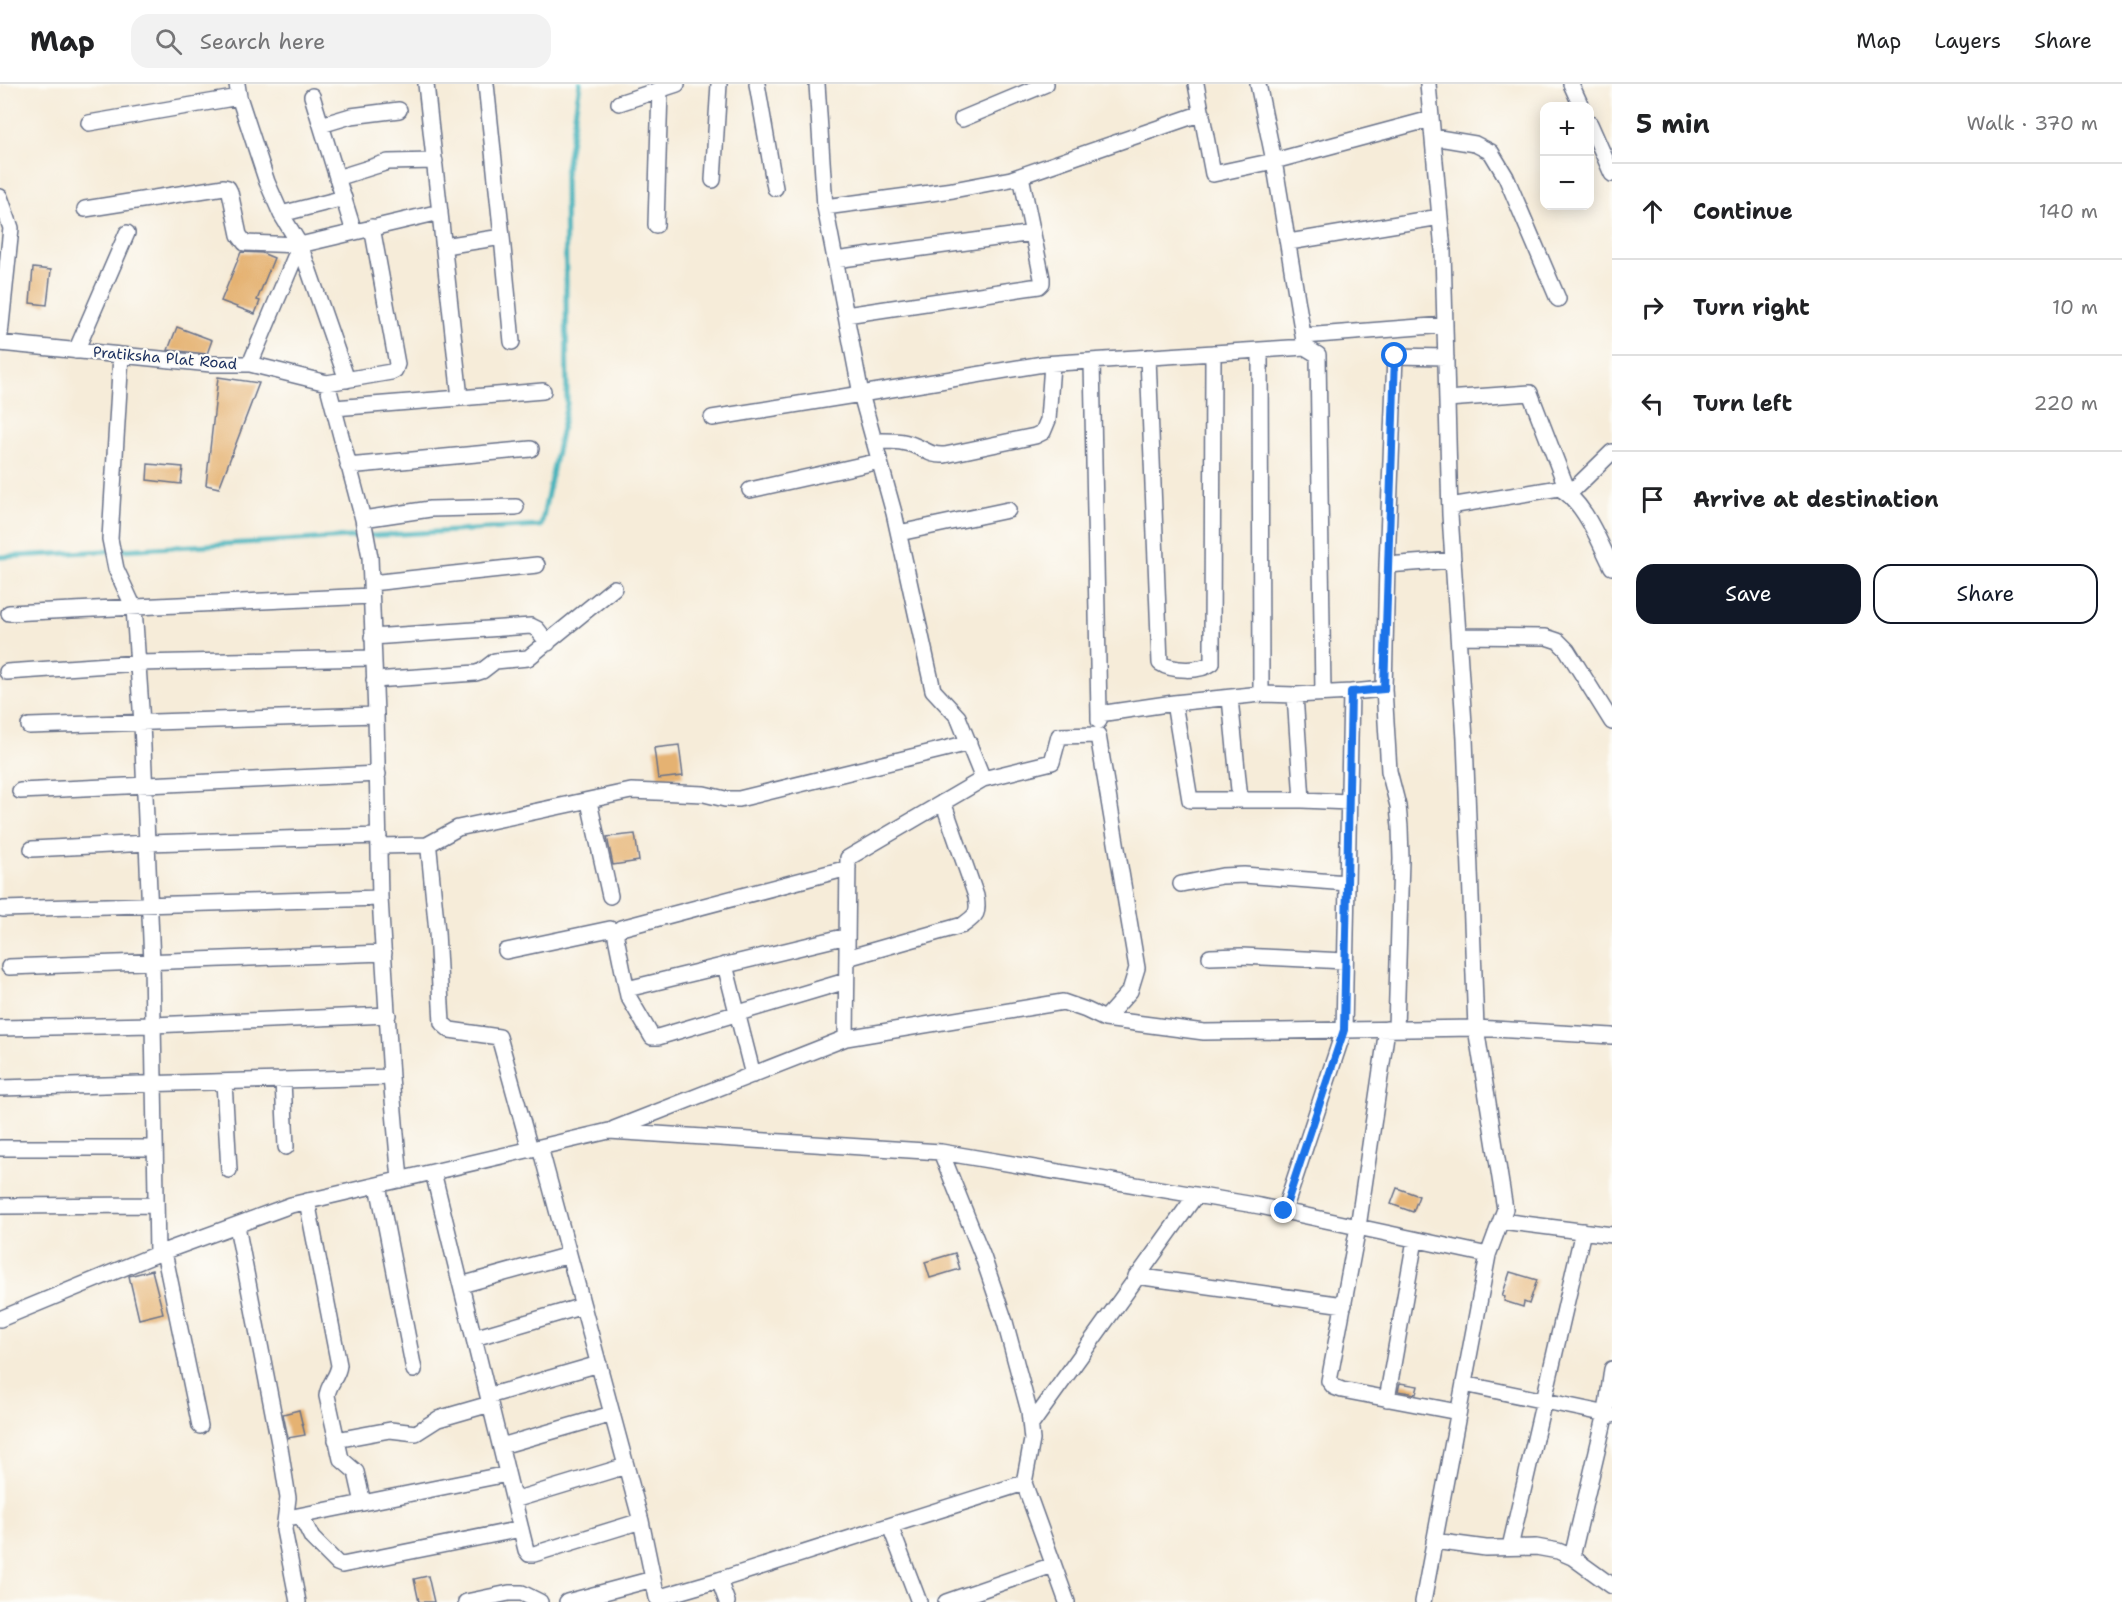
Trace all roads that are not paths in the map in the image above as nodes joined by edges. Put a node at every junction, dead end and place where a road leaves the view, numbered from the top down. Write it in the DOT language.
graph roads {
  1 [pos="426,84"];
  2 [pos="486,84"];
  3 [pos="677,84"];
  4 [pos="719,84"];
  5 [pos="757,84"];
  6 [pos="817,84"];
  7 [pos="1046,84"];
  8 [pos="1196,84"];
  9 [pos="1258,84"];
  10 [pos="1428,84"];
  11 [pos="1571,84"];
  12 [pos="660,89"];
  13 [pos="238,90"];
  14 [pos="312,96"];
  15 [pos="1579,102"];
  16 [pos="619,103"];
  17 [pos="399,110"];
  18 [pos="1202,113"];
  19 [pos="962,119"];
  20 [pos="1431,119"];
  21 [pos="89,123"];
  22 [pos="321,125"];
  23 [pos="1594,133"];
  24 [pos="1432,137"];
  25 [pos="435,161"];
  26 [pos="1274,161"];
  27 [pos="1612,174"];
  28 [pos="1021,176"];
  29 [pos="338,178"];
  30 [pos="713,180"];
  31 [pos="775,188"];
  32 [pos="0,197"];
  33 [pos="344,198"];
  34 [pos="825,207"];
  35 [pos="85,209"];
  36 [pos="440,212"];
  37 [pos="281,214"];
  38 [pos="1440,217"];
  39 [pos="656,225"];
  40 [pos="372,227"];
  41 [pos="354,232"];
  42 [pos="127,233"];
  43 [pos="1033,233"];
  44 [pos="502,237"];
  45 [pos="1289,242"];
  46 [pos="300,245"];
  47 [pos="444,246"];
  48 [pos="835,260"];
  49 [pos="1558,299"];
  50 [pos="846,315"];
  51 [pos="1445,325"];
  52 [pos="0,335"];
  53 [pos="512,342"];
  54 [pos="1304,342"];
  55 [pos="0,343"];
  56 [pos="1260,350"];
  57 [pos="76,351"];
  58 [pos="1213,353"];
  59 [pos="121,355"];
  60 [pos="1148,357"];
  61 [pos="1446,357"];
  62 [pos="1092,361"];
  63 [pos="250,364"];
  64 [pos="1052,364"];
  65 [pos="347,380"];
  66 [pos="327,383"];
  67 [pos="543,391"];
  68 [pos="861,394"];
  69 [pos="460,398"];
  70 [pos="1447,399"];
  71 [pos="334,408"];
  72 [pos="712,418"];
  73 [pos="874,441"];
  74 [pos="531,449"];
  75 [pos="1612,452"];
  76 [pos="880,462"];
  77 [pos="348,466"];
  78 [pos="750,490"];
  79 [pos="1569,494"];
  80 [pos="1450,506"];
  81 [pos="516,507"];
  82 [pos="1008,510"];
  83 [pos="364,525"];
  84 [pos="898,533"];
  85 [pos="1453,560"];
  86 [pos="537,565"];
  87 [pos="1387,565"];
  88 [pos="1612,567"];
  89 [pos="614,588"];
  90 [pos="371,590"];
  91 [pos="134,608"];
  92 [pos="9,613"];
  93 [pos="1458,636"];
  94 [pos="372,637"];
  95 [pos="548,643"];
  96 [pos="373,658"];
  97 [pos="138,663"];
  98 [pos="7,672"];
  99 [pos="374,680"];
  100 [pos="1384,689"];
  101 [pos="1351,692"];
  102 [pos="1323,693"];
  103 [pos="1261,694"];
  104 [pos="1295,695"];
  105 [pos="1230,698"];
  106 [pos="1174,703"];
  107 [pos="1099,714"];
  108 [pos="376,715"];
  109 [pos="1612,722"];
  110 [pos="142,723"];
  111 [pos="29,726"];
  112 [pos="1098,735"];
  113 [pos="969,743"];
  114 [pos="378,774"];
  115 [pos="983,779"];
  116 [pos="145,784"];
  117 [pos="20,791"];
  118 [pos="1240,800"];
  119 [pos="1302,800"];
  120 [pos="589,802"];
  121 [pos="943,802"];
  122 [pos="1349,802"];
  123 [pos="379,841"];
  124 [pos="148,843"];
  125 [pos="427,845"];
  126 [pos="32,849"];
  127 [pos="848,868"];
  128 [pos="1347,883"];
  129 [pos="1181,884"];
  130 [pos="609,896"];
  131 [pos="380,898"];
  132 [pos="150,906"];
  133 [pos="3,909"];
  134 [pos="616,932"];
  135 [pos="847,936"];
  136 [pos="506,951"];
  137 [pos="384,953"];
  138 [pos="1210,957"];
  139 [pos="847,958"];
  140 [pos="1345,961"];
  141 [pos="152,963"];
  142 [pos="725,965"];
  143 [pos="9,967"];
  144 [pos="846,981"];
  145 [pos="627,989"];
  146 [pos="738,1013"];
  147 [pos="388,1015"];
  148 [pos="1105,1019"];
  149 [pos="153,1026"];
  150 [pos="0,1028"];
  151 [pos="1476,1028"];
  152 [pos="1392,1029"];
  153 [pos="1344,1030"];
  154 [pos="1612,1036"];
  155 [pos="846,1038"];
  156 [pos="753,1075"];
  157 [pos="391,1077"];
  158 [pos="283,1080"];
  159 [pos="224,1082"];
  160 [pos="153,1085"];
  161 [pos="0,1088"];
  162 [pos="609,1131"];
  163 [pos="286,1147"];
  164 [pos="0,1148"];
  165 [pos="154,1148"];
  166 [pos="535,1148"];
  167 [pos="941,1152"];
  168 [pos="229,1170"];
  169 [pos="433,1172"];
  170 [pos="400,1180"];
  171 [pos="378,1185"];
  172 [pos="1196,1195"];
  173 [pos="307,1201"];
  174 [pos="156,1205"];
  175 [pos="0,1206"];
  176 [pos="1284,1211"];
  177 [pos="1501,1221"];
  178 [pos="237,1226"];
  179 [pos="1358,1227"];
  180 [pos="1583,1231"];
  181 [pos="1612,1235"];
  182 [pos="1415,1240"];
  183 [pos="160,1253"];
  184 [pos="569,1255"];
  185 [pos="1488,1255"];
  186 [pos="1136,1276"];
  187 [pos="461,1285"];
  188 [pos="1344,1305"];
  189 [pos="583,1306"];
  190 [pos="0,1319"];
  191 [pos="474,1338"];
  192 [pos="599,1364"];
  193 [pos="1612,1369"];
  194 [pos="414,1370"];
  195 [pos="1464,1384"];
  196 [pos="1387,1399"];
  197 [pos="489,1400"];
  198 [pos="1542,1402"];
  199 [pos="1458,1412"];
  200 [pos="612,1414"];
  201 [pos="1609,1414"];
  202 [pos="1031,1425"];
  203 [pos="200,1426"];
  204 [pos="336,1440"];
  205 [pos="501,1446"];
  206 [pos="626,1466"];
  207 [pos="507,1474"];
  208 [pos="1024,1483"];
  209 [pos="514,1500"];
  210 [pos="363,1503"];
  211 [pos="293,1517"];
  212 [pos="641,1521"];
  213 [pos="890,1526"];
  214 [pos="521,1529"];
  215 [pos="1434,1541"];
  216 [pos="1510,1547"];
  217 [pos="1572,1557"];
  218 [pos="1053,1565"];
  219 [pos="653,1579"];
  220 [pos="719,1580"];
  221 [pos="1612,1586"];
  222 [pos="658,1600"];
  223 [pos="298,1602"];
  224 [pos="466,1602"];
  225 [pos="540,1602"];
  226 [pos="567,1602"];
  227 [pos="727,1602"];
  228 [pos="919,1602"];
  229 [pos="946,1602"];
  230 [pos="1067,1602"];
  231 [pos="1423,1602"];
  1 -- 25 [label="street"];
  2 -- 44 [label="street"];
  3 -- 12 [label="street"];
  4 -- 30 [label="street"];
  5 -- 31 [label="street"];
  6 -- 34 [label="street"];
  7 -- 19 [label="street"];
  8 -- 18 [label="street"];
  9 -- 26 [label="street"];
  10 -- 20 [label="street"];
  11 -- 15 [label="street"];
  12 -- 16 [label="street"];
  12 -- 39 [label="street"];
  13 -- 21 [label="street"];
  13 -- 37 [label="street"];
  14 -- 22 [label="street"];
  17 -- 22 [label="street"];
  18 -- 26 [label="street"];
  18 -- 28 [label="street"];
  20 -- 24 [label="street"];
  20 -- 26 [label="street"];
  22 -- 29 [label="street"];
  23 -- 27 [label="street"];
  24 -- 38 [label="street"];
  24 -- 49 [label="street"];
  25 -- 29 [label="street"];
  25 -- 36 [label="street"];
  26 -- 45 [label="street"];
  28 -- 34 [label="street"];
  28 -- 43 [label="street"];
  29 -- 33 [label="street"];
  32 -- 52 [label="street"];
  33 -- 37 [label="street"];
  33 -- 41 [label="street"];
  34 -- 48 [label="street"];
  35 -- 46 [label="street"];
  36 -- 40 [label="street"];
  36 -- 47 [label="street"];
  37 -- 46 [label="street"];
  38 -- 45 [label="street"];
  38 -- 51 [label="street"];
  40 -- 41 [label="street"];
  40 -- 65 [label="street"];
  41 -- 46 [label="street"];
  42 -- 57 [label="street"];
  43 -- 48 [label="street"];
  43 -- 50 [label="street"];
  44 -- 47 [label="street"];
  44 -- 53 [label="street"];
  45 -- 54 [label="street"];
  46 -- 63 [label="street"];
  46 -- 65 [label="street"];
  47 -- 69 [label="street"];
  48 -- 50 [label="street"];
  50 -- 68 [label="street"];
  51 -- 54 [label="street"];
  51 -- 61 [label="street"];
  54 -- 56 [label="street"];
  54 -- 102 [label="street"];
  55 -- 57 [label="street, Pratiksha Plat Road"];
  56 -- 58 [label="street"];
  56 -- 103 [label="street"];
  57 -- 59 [label="street, Pratiksha Plat Road"];
  58 -- 60 [label="street"];
  58 -- 60 [label="street"];
  59 -- 63 [label="street, Pratiksha Plat Road"];
  59 -- 91 [label="street"];
  60 -- 62 [label="street"];
  61 -- 70 [label="street"];
  61 -- 87 [label="street"];
  62 -- 64 [label="street"];
  62 -- 107 [label="street"];
  63 -- 66 [label="street, Pratiksha Plat Road"];
  64 -- 68 [label="street"];
  64 -- 73 [label="street"];
  65 -- 66 [label="street"];
  66 -- 71 [label="street"];
  67 -- 69 [label="street"];
  68 -- 72 [label="street"];
  68 -- 73 [label="street"];
  69 -- 71 [label="street"];
  70 -- 79 [label="street"];
  70 -- 80 [label="street"];
  71 -- 77 [label="street"];
  73 -- 76 [label="street"];
  74 -- 77 [label="street"];
  75 -- 79 [label="street"];
  76 -- 78 [label="street"];
  76 -- 84 [label="street"];
  77 -- 83 [label="street"];
  79 -- 80 [label="street"];
  79 -- 88 [label="street"];
  80 -- 85 [label="street"];
  81 -- 83 [label="street"];
  82 -- 84 [label="street"];
  83 -- 90 [label="street"];
  84 -- 113 [label="street"];
  85 -- 87 [label="street"];
  85 -- 93 [label="street"];
  86 -- 90 [label="street"];
  87 -- 100 [label="street"];
  89 -- 95 [label="street"];
  90 -- 91 [label="street"];
  90 -- 94 [label="street"];
  91 -- 92 [label="street"];
  91 -- 97 [label="street"];
  93 -- 109 [label="street"];
  93 -- 151 [label="street"];
  94 -- 95 [label="street"];
  94 -- 96 [label="street"];
  95 -- 99 [label="street"];
  96 -- 97 [label="street"];
  96 -- 99 [label="street"];
  97 -- 98 [label="street"];
  97 -- 110 [label="street"];
  99 -- 108 [label="street"];
  100 -- 101 [label="street"];
  100 -- 152 [label="street"];
  101 -- 102 [label="street"];
  101 -- 122 [label="street"];
  102 -- 104 [label="street"];
  103 -- 104 [label="street"];
  103 -- 105 [label="street"];
  104 -- 119 [label="street"];
  105 -- 106 [label="street"];
  105 -- 118 [label="street"];
  106 -- 107 [label="street"];
  106 -- 118 [label="street"];
  107 -- 112 [label="street"];
  108 -- 110 [label="street"];
  108 -- 114 [label="street"];
  110 -- 111 [label="street"];
  110 -- 116 [label="street"];
  112 -- 115 [label="street"];
  112 -- 148 [label="street"];
  113 -- 115 [label="street"];
  113 -- 120 [label="street"];
  114 -- 116 [label="street"];
  114 -- 123 [label="street"];
  115 -- 121 [label="street"];
  116 -- 117 [label="street"];
  116 -- 124 [label="street"];
  118 -- 119 [label="street"];
  119 -- 122 [label="street"];
  120 -- 125 [label="street"];
  120 -- 130 [label="street"];
  121 -- 127 [label="street"];
  121 -- 139 [label="street"];
  122 -- 128 [label="street"];
  123 -- 124 [label="street"];
  123 -- 125 [label="street"];
  123 -- 131 [label="street"];
  124 -- 126 [label="street"];
  124 -- 132 [label="street"];
  125 -- 166 [label="street"];
  127 -- 134 [label="street"];
  127 -- 135 [label="street"];
  128 -- 129 [label="street"];
  128 -- 140 [label="street"];
  131 -- 132 [label="street"];
  131 -- 137 [label="street"];
  132 -- 133 [label="street"];
  132 -- 141 [label="street"];
  134 -- 136 [label="street"];
  134 -- 145 [label="street"];
  135 -- 139 [label="street"];
  135 -- 142 [label="street"];
  137 -- 141 [label="street"];
  137 -- 147 [label="street"];
  138 -- 140 [label="street"];
  139 -- 144 [label="street"];
  140 -- 153 [label="street"];
  141 -- 143 [label="street"];
  141 -- 149 [label="street"];
  142 -- 145 [label="street"];
  142 -- 146 [label="street"];
  144 -- 146 [label="street"];
  144 -- 155 [label="street"];
  145 -- 146 [label="street"];
  146 -- 156 [label="street"];
  147 -- 149 [label="street"];
  147 -- 157 [label="street"];
  148 -- 153 [label="street"];
  148 -- 155 [label="street"];
  149 -- 150 [label="street"];
  149 -- 160 [label="street"];
  151 -- 152 [label="street"];
  151 -- 154 [label="street"];
  151 -- 177 [label="street"];
  152 -- 153 [label="street"];
  152 -- 179 [label="street"];
  153 -- 176 [label="street"];
  155 -- 156 [label="street"];
  156 -- 162 [label="street"];
  157 -- 158 [label="street"];
  157 -- 170 [label="street"];
  158 -- 159 [label="street"];
  158 -- 163 [label="street"];
  159 -- 160 [label="street"];
  159 -- 168 [label="street"];
  160 -- 161 [label="street"];
  160 -- 165 [label="street"];
  162 -- 166 [label="street"];
  162 -- 167 [label="street"];
  164 -- 165 [label="street"];
  165 -- 174 [label="street"];
  166 -- 169 [label="street"];
  166 -- 184 [label="street"];
  167 -- 172 [label="street"];
  167 -- 202 [label="street"];
  169 -- 170 [label="street"];
  169 -- 187 [label="street"];
  170 -- 171 [label="street"];
  171 -- 173 [label="street"];
  171 -- 194 [label="street"];
  172 -- 176 [label="street"];
  172 -- 186 [label="street"];
  173 -- 178 [label="street"];
  173 -- 204 [label="street"];
  174 -- 175 [label="street"];
  174 -- 183 [label="street"];
  176 -- 179 [label="street"];
  177 -- 180 [label="street"];
  177 -- 185 [label="street"];
  178 -- 183 [label="street"];
  178 -- 211 [label="street"];
  179 -- 182 [label="street"];
  179 -- 188 [label="street"];
  180 -- 181 [label="street"];
  180 -- 198 [label="street"];
  182 -- 185 [label="street"];
  182 -- 196 [label="street"];
  183 -- 190 [label="street"];
  183 -- 203 [label="street"];
  184 -- 187 [label="street"];
  184 -- 189 [label="street"];
  185 -- 195 [label="street"];
  186 -- 188 [label="street"];
  186 -- 202 [label="street"];
  187 -- 191 [label="street"];
  188 -- 196 [label="street"];
  189 -- 191 [label="street"];
  189 -- 192 [label="street"];
  191 -- 197 [label="street"];
  192 -- 197 [label="street"];
  192 -- 200 [label="street"];
  193 -- 201 [label="street"];
  195 -- 198 [label="street"];
  195 -- 199 [label="street"];
  196 -- 199 [label="street"];
  197 -- 204 [label="street"];
  197 -- 205 [label="street"];
  198 -- 201 [label="street"];
  198 -- 216 [label="street"];
  199 -- 215 [label="street"];
  200 -- 205 [label="street"];
  200 -- 206 [label="street"];
  201 -- 217 [label="street"];
  202 -- 208 [label="street"];
  204 -- 210 [label="street"];
  205 -- 207 [label="street"];
  206 -- 209 [label="street"];
  206 -- 212 [label="street"];
  207 -- 209 [label="street"];
  207 -- 210 [label="street"];
  208 -- 213 [label="street"];
  208 -- 218 [label="street"];
  209 -- 214 [label="street"];
  210 -- 211 [label="street"];
  211 -- 214 [label="street"];
  211 -- 223 [label="street"];
  212 -- 214 [label="street"];
  212 -- 219 [label="street"];
  213 -- 220 [label="street"];
  213 -- 228 [label="street"];
  215 -- 216 [label="street"];
  215 -- 231 [label="street"];
  216 -- 217 [label="street"];
  217 -- 221 [label="street"];
  218 -- 229 [label="street"];
  218 -- 230 [label="street"];
  219 -- 222 [label="street"];
  219 -- 226 [label="street"];
  220 -- 222 [label="street"];
  220 -- 227 [label="street"];
  224 -- 225 [label="street"];
}
